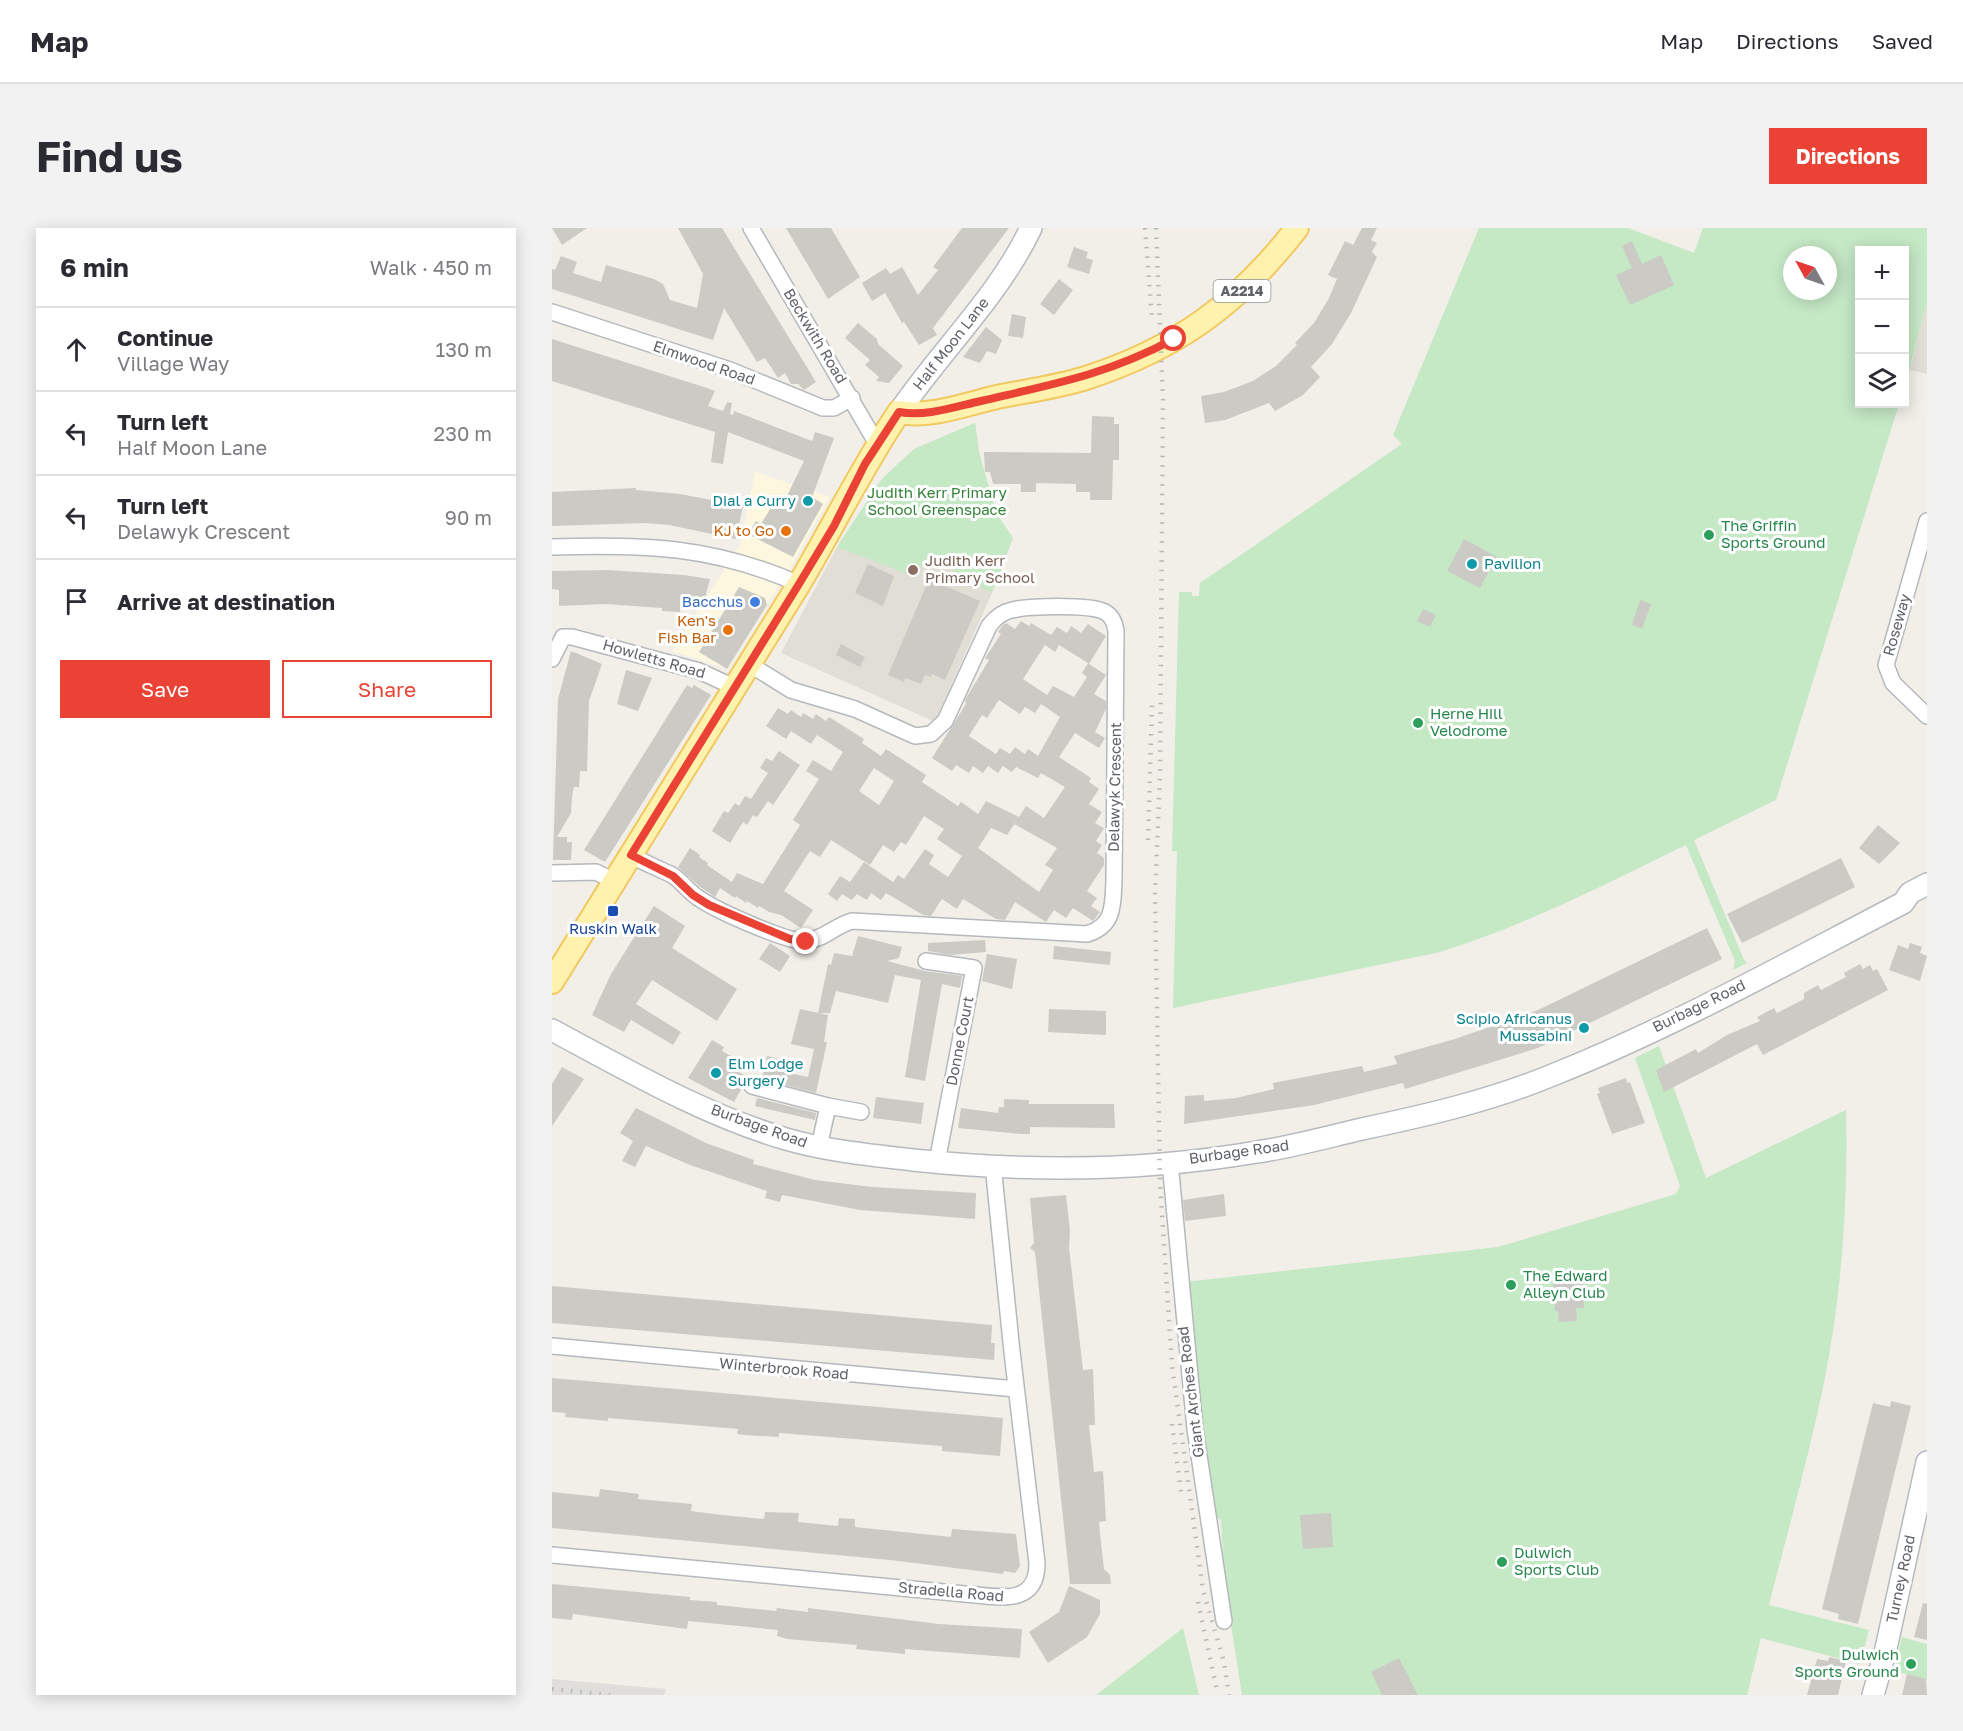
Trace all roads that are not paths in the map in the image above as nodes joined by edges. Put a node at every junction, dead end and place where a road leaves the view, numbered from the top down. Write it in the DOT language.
graph roads {
  1 [pos="751,228"];
  2 [pos="1031,228"];
  3 [pos="1297,228"];
  4 [pos="552,312"];
  5 [pos="852,398"];
  6 [pos="899,412"];
  7 [pos="877,444"];
  8 [pos="1927,521"];
  9 [pos="552,547"];
  10 [pos="799,584"];
  11 [pos="552,659"];
  12 [pos="749,664"];
  13 [pos="734,687"];
  14 [pos="1927,716"];
  15 [pos="640,860"];
  16 [pos="552,873"];
  17 [pos="614,881"];
  18 [pos="1927,884"];
  19 [pos="1927,896"];
  20 [pos="1903,903"];
  21 [pos="926,961"];
  22 [pos="552,982"];
  23 [pos="552,1030"];
  24 [pos="752,1086"];
  25 [pos="828,1106"];
  26 [pos="861,1112"];
  27 [pos="819,1147"];
  28 [pos="937,1162"];
  29 [pos="1170,1162"];
  30 [pos="993,1165"];
  31 [pos="552,1346"];
  32 [pos="1016,1389"];
  33 [pos="1927,1462"];
  34 [pos="552,1555"];
  35 [pos="1224,1621"];
  36 [pos="1873,1695"];
  1 -- 5 [label="street, Beckwith Road"];
  2 -- 6 [label="street, Half Moon Lane"];
  3 -- 6 [label="main road, A2214"];
  4 -- 5 [label="street, Elmwood Road"];
  5 -- 7 [label="street, Beckwith Road"];
  6 -- 7 [label="main road, Half Moon Lane"];
  7 -- 10 [label="main road, Half Moon Lane"];
  8 -- 14 [label="street, Roseway"];
  9 -- 10 [label="street"];
  10 -- 12 [label="main road, Half Moon Lane"];
  11 -- 13 [label="street, Howletts Road"];
  12 -- 13 [label="main road, Half Moon Lane"];
  12 -- 15 [label="street, Delawyk Crescent"];
  13 -- 15 [label="main road, Half Moon Lane"];
  15 -- 17 [label="main road, Half Moon Lane"];
  16 -- 17 [label="street"];
  17 -- 22 [label="main road, Half Moon Lane"];
  18 -- 20 [label="street, Burbage Road"];
  19 -- 20 [label="street, Burbage Road"];
  20 -- 29 [label="street, Burbage Road"];
  21 -- 28 [label="street, Donne Court"];
  23 -- 27 [label="street, Burbage Road"];
  24 -- 25 [label="street"];
  25 -- 26 [label="street"];
  25 -- 27 [label="street"];
  27 -- 28 [label="street, Burbage Road"];
  28 -- 30 [label="street, Burbage Road"];
  29 -- 30 [label="street, Burbage Road"];
  29 -- 35 [label="street, Giant Arches Road"];
  30 -- 32 [label="street, Stradella Road"];
  31 -- 32 [label="street, Winterbrook Road"];
  32 -- 34 [label="street, Stradella Road"];
  33 -- 36 [label="street, Turney Road"];
}
